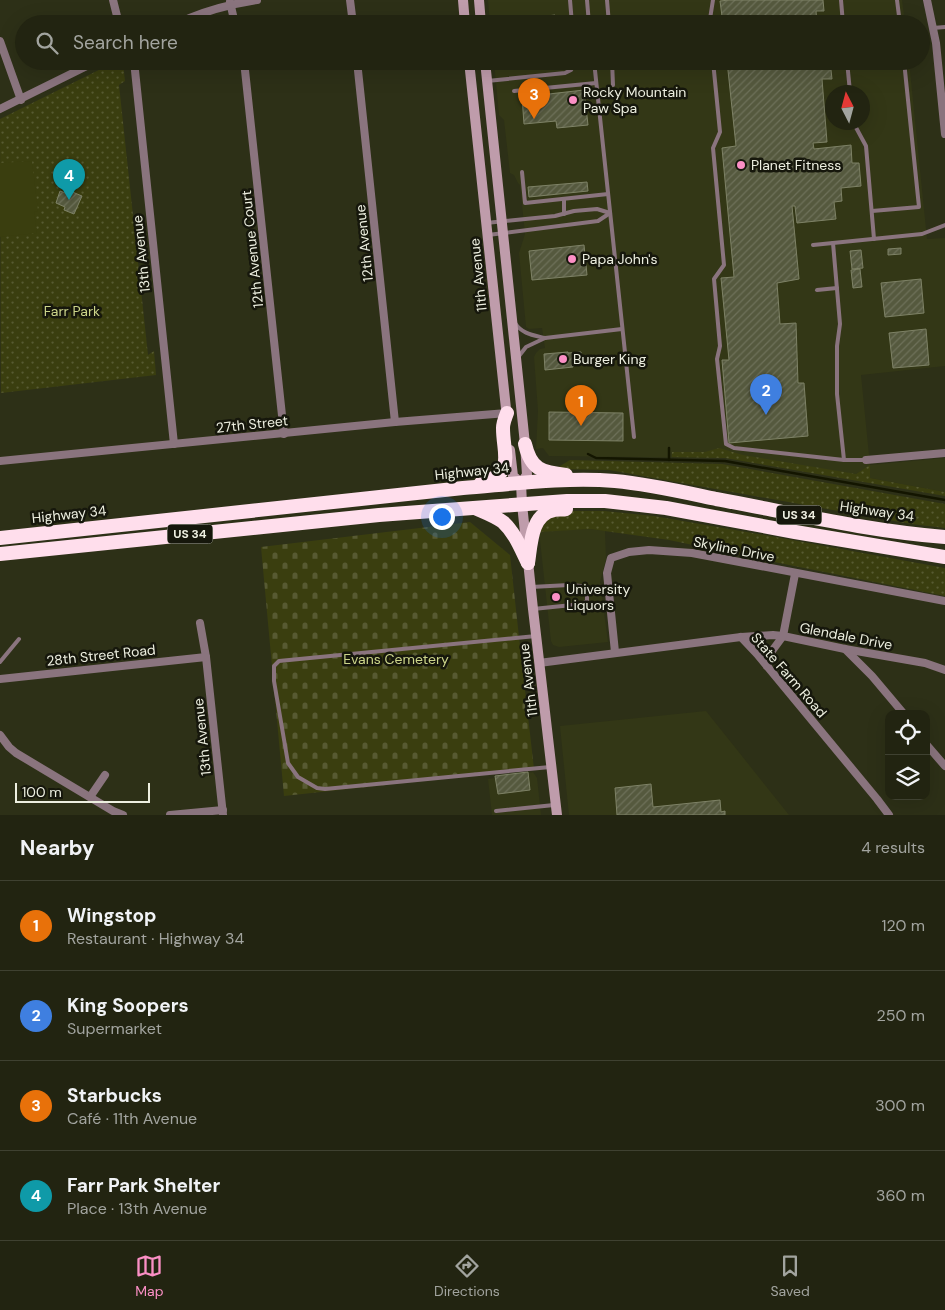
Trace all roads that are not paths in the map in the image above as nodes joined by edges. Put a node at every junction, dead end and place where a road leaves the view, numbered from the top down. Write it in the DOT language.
graph roads {
  1 [pos="113,0"];
  2 [pos="257,0"];
  3 [pos="350,0"];
  4 [pos="463,0"];
  5 [pos="479,0"];
  6 [pos="570,0"];
  7 [pos="587,0"];
  8 [pos="607,0"];
  9 [pos="713,0"];
  10 [pos="841,0"];
  11 [pos="897,0"];
  12 [pos="927,0"];
  13 [pos="230,2"];
  14 [pos="117,15"];
  15 [pos="196,15"];
  16 [pos="233,15"];
  17 [pos="352,15"];
  18 [pos="464,15"];
  19 [pos="480,15"];
  20 [pos="571,15"];
  21 [pos="589,15"];
  22 [pos="608,15"];
  23 [pos="711,15"];
  24 [pos="842,15"];
  25 [pos="899,15"];
  26 [pos="945,27"];
  27 [pos="934,28"];
  28 [pos="0,40"];
  29 [pos="79,70"];
  30 [pos="135,70"];
  31 [pos="245,70"];
  32 [pos="358,70"];
  33 [pos="470,70"];
  34 [pos="486,70"];
  35 [pos="571,70"];
  36 [pos="595,70"];
  37 [pos="612,70"];
  38 [pos="715,70"];
  39 [pos="848,70"];
  40 [pos="905,70"];
  41 [pos="487,82"];
  42 [pos="596,83"];
  43 [pos="613,85"];
  44 [pos="849,85"];
  45 [pos="514,91"];
  46 [pos="21,100"];
  47 [pos="0,109"];
  48 [pos="857,130"];
  49 [pos="945,130"];
  50 [pos="945,134"];
  51 [pos="522,172"];
  52 [pos="608,194"];
  53 [pos="564,199"];
  54 [pos="872,211"];
  55 [pos="610,213"];
  56 [pos="564,214"];
  57 [pos="502,221"];
  58 [pos="486,223"];
  59 [pos="945,224"];
  60 [pos="503,233"];
  61 [pos="488,235"];
  62 [pos="874,239"];
  63 [pos="833,243"];
  64 [pos="813,245"];
  65 [pos="837,288"];
  66 [pos="817,290"];
  67 [pos="512,319"];
  68 [pos="622,329"];
  69 [pos="546,338"];
  70 [pos="517,369"];
  71 [pos="507,413"];
  72 [pos="395,422"];
  73 [pos="284,434"];
  74 [pos="634,437"];
  75 [pos="174,444"];
  76 [pos="525,444"];
  77 [pos="945,453"];
  78 [pos="844,460"];
  79 [pos="866,460"];
  80 [pos="0,461"];
  81 [pos="597,480"];
  82 [pos="521,483"];
  83 [pos="463,488"];
  84 [pos="522,504"];
  85 [pos="639,505"];
  86 [pos="474,508"];
  87 [pos="945,537"];
  88 [pos="0,538"];
  89 [pos="0,554"];
  90 [pos="941,556"];
  91 [pos="528,563"];
  92 [pos="795,574"];
  93 [pos="531,587"];
  94 [pos="608,592"];
  95 [pos="588,593"];
  96 [pos="945,602"];
  97 [pos="533,609"];
  98 [pos="200,623"];
  99 [pos="536,636"];
  100 [pos="783,636"];
  101 [pos="741,637"];
  102 [pos="19,638"];
  103 [pos="845,649"];
  104 [pos="615,652"];
  105 [pos="206,657"];
  106 [pos="0,662"];
  107 [pos="540,663"];
  108 [pos="766,666"];
  109 [pos="945,670"];
  110 [pos="0,679"];
  111 [pos="901,710"];
  112 [pos="0,735"];
  113 [pos="930,749"];
  114 [pos="945,766"];
  115 [pos="552,767"];
  116 [pos="105,775"];
  117 [pos="90,797"];
  118 [pos="556,810"];
  119 [pos="496,811"];
  120 [pos="223,812"];
  121 [pos="123,815"];
  122 [pos="170,815"];
  123 [pos="889,815"];
  1 -- 14 [label="street"];
  2 -- 13 [label="street"];
  3 -- 17 [label="street"];
  4 -- 18 [label="main road"];
  5 -- 19 [label="main road"];
  6 -- 20 [label="lane"];
  7 -- 21 [label="lane"];
  8 -- 22 [label="lane"];
  9 -- 23 [label="lane"];
  10 -- 24 [label="lane"];
  11 -- 25 [label="lane"];
  12 -- 27 [label="street"];
  13 -- 15 [label="street"];
  13 -- 16 [label="street"];
  26 -- 27 [label="lane"];
  27 -- 49 [label="street"];
  28 -- 46 [label="street"];
  29 -- 46 [label="street"];
  30 -- 75 [label="street, 13th Avenue"];
  31 -- 73 [label="street, 12th Avenue Court"];
  32 -- 72 [label="street, 12th Avenue"];
  33 -- 58 [label="main road, 11th Avenue"];
  34 -- 41 [label="main road, 11th Avenue"];
  35 -- 41 [label="lane"];
  36 -- 42 [label="lane"];
  37 -- 43 [label="lane"];
  38 -- 78 [label="lane"];
  39 -- 44 [label="lane"];
  40 -- 54 [label="lane"];
  41 -- 57 [label="main road, 11th Avenue"];
  42 -- 45 [label="lane"];
  42 -- 52 [label="lane"];
  46 -- 47 [label="street"];
  48 -- 54 [label="lane"];
  49 -- 50 [label="street"];
  51 -- 53 [label="lane"];
  52 -- 53 [label="lane"];
  52 -- 55 [label="lane"];
  53 -- 56 [label="lane"];
  54 -- 62 [label="lane"];
  55 -- 56 [label="lane"];
  55 -- 60 [label="lane"];
  55 -- 68 [label="lane"];
  56 -- 57 [label="lane"];
  57 -- 58 [label="lane"];
  57 -- 60 [label="main road, 11th Avenue"];
  58 -- 61 [label="main road, 11th Avenue"];
  59 -- 62 [label="lane"];
  60 -- 61 [label="lane"];
  60 -- 67 [label="main road, 11th Avenue"];
  61 -- 71 [label="main road, 11th Avenue"];
  62 -- 63 [label="lane"];
  63 -- 64 [label="lane"];
  63 -- 65 [label="lane"];
  65 -- 66 [label="lane"];
  65 -- 78 [label="lane"];
  67 -- 69 [label="lane"];
  67 -- 70 [label="main road, 11th Avenue"];
  68 -- 69 [label="lane"];
  68 -- 74 [label="lane"];
  69 -- 70 [label="lane"];
  70 -- 76 [label="main road, 11th Avenue"];
  71 -- 72 [label="street, 27th Street"];
  71 -- 82 [label="main road, 11th Avenue"];
  71 -- 83 [label="highway"];
  72 -- 73 [label="street, 27th Street"];
  73 -- 75 [label="street, 27th Street"];
  75 -- 80 [label="street, 27th Street"];
  76 -- 81 [label="highway"];
  76 -- 82 [label="main road, 11th Avenue"];
  77 -- 79 [label="street"];
  78 -- 79 [label="lane"];
  81 -- 82 [label="highway, Highway 34 / US 34"];
  81 -- 87 [label="highway, Highway 34 / US 34"];
  82 -- 83 [label="highway, Highway 34 / US 34"];
  82 -- 84 [label="main road, 11th Avenue"];
  83 -- 88 [label="highway, Highway 34 / US 34"];
  84 -- 85 [label="highway, US 34"];
  84 -- 86 [label="highway, US 34"];
  84 -- 91 [label="main road, 11th Avenue"];
  85 -- 90 [label="highway, US 34"];
  85 -- 91 [label="highway"];
  86 -- 89 [label="highway, US 34"];
  86 -- 91 [label="highway"];
  91 -- 93 [label="main road, 11th Avenue"];
  92 -- 94 [label="street, Skyline Drive"];
  92 -- 96 [label="street, Skyline Drive"];
  92 -- 100 [label="street"];
  93 -- 95 [label="lane"];
  93 -- 97 [label="main road, 11th Avenue"];
  94 -- 95 [label="lane"];
  94 -- 104 [label="street, Skyline Drive"];
  95 -- 97 [label="lane"];
  97 -- 99 [label="main road, 11th Avenue"];
  98 -- 105 [label="street, 13th Avenue"];
  99 -- 107 [label="main road, 11th Avenue"];
  99 -- 115 [label="lane"];
  100 -- 101 [label="street, Glendale Drive"];
  100 -- 103 [label="street, Glendale Drive"];
  100 -- 108 [label="street"];
  101 -- 104 [label="street, State Farm Road"];
  101 -- 108 [label="street, State Farm Road"];
  102 -- 106 [label="lane"];
  103 -- 109 [label="street, Glendale Drive"];
  103 -- 111 [label="street"];
  104 -- 107 [label="street, State Farm Road"];
  105 -- 110 [label="street, 28th Street Road"];
  105 -- 120 [label="street, 13th Avenue"];
  107 -- 115 [label="main road, 11th Avenue"];
  108 -- 123 [label="street, State Farm Road"];
  112 -- 117 [label="street"];
  113 -- 114 [label="street"];
  115 -- 118 [label="main road, 11th Avenue"];
  116 -- 117 [label="street"];
  117 -- 121 [label="street"];
  118 -- 119 [label="lane"];
  120 -- 122 [label="street"];
}
